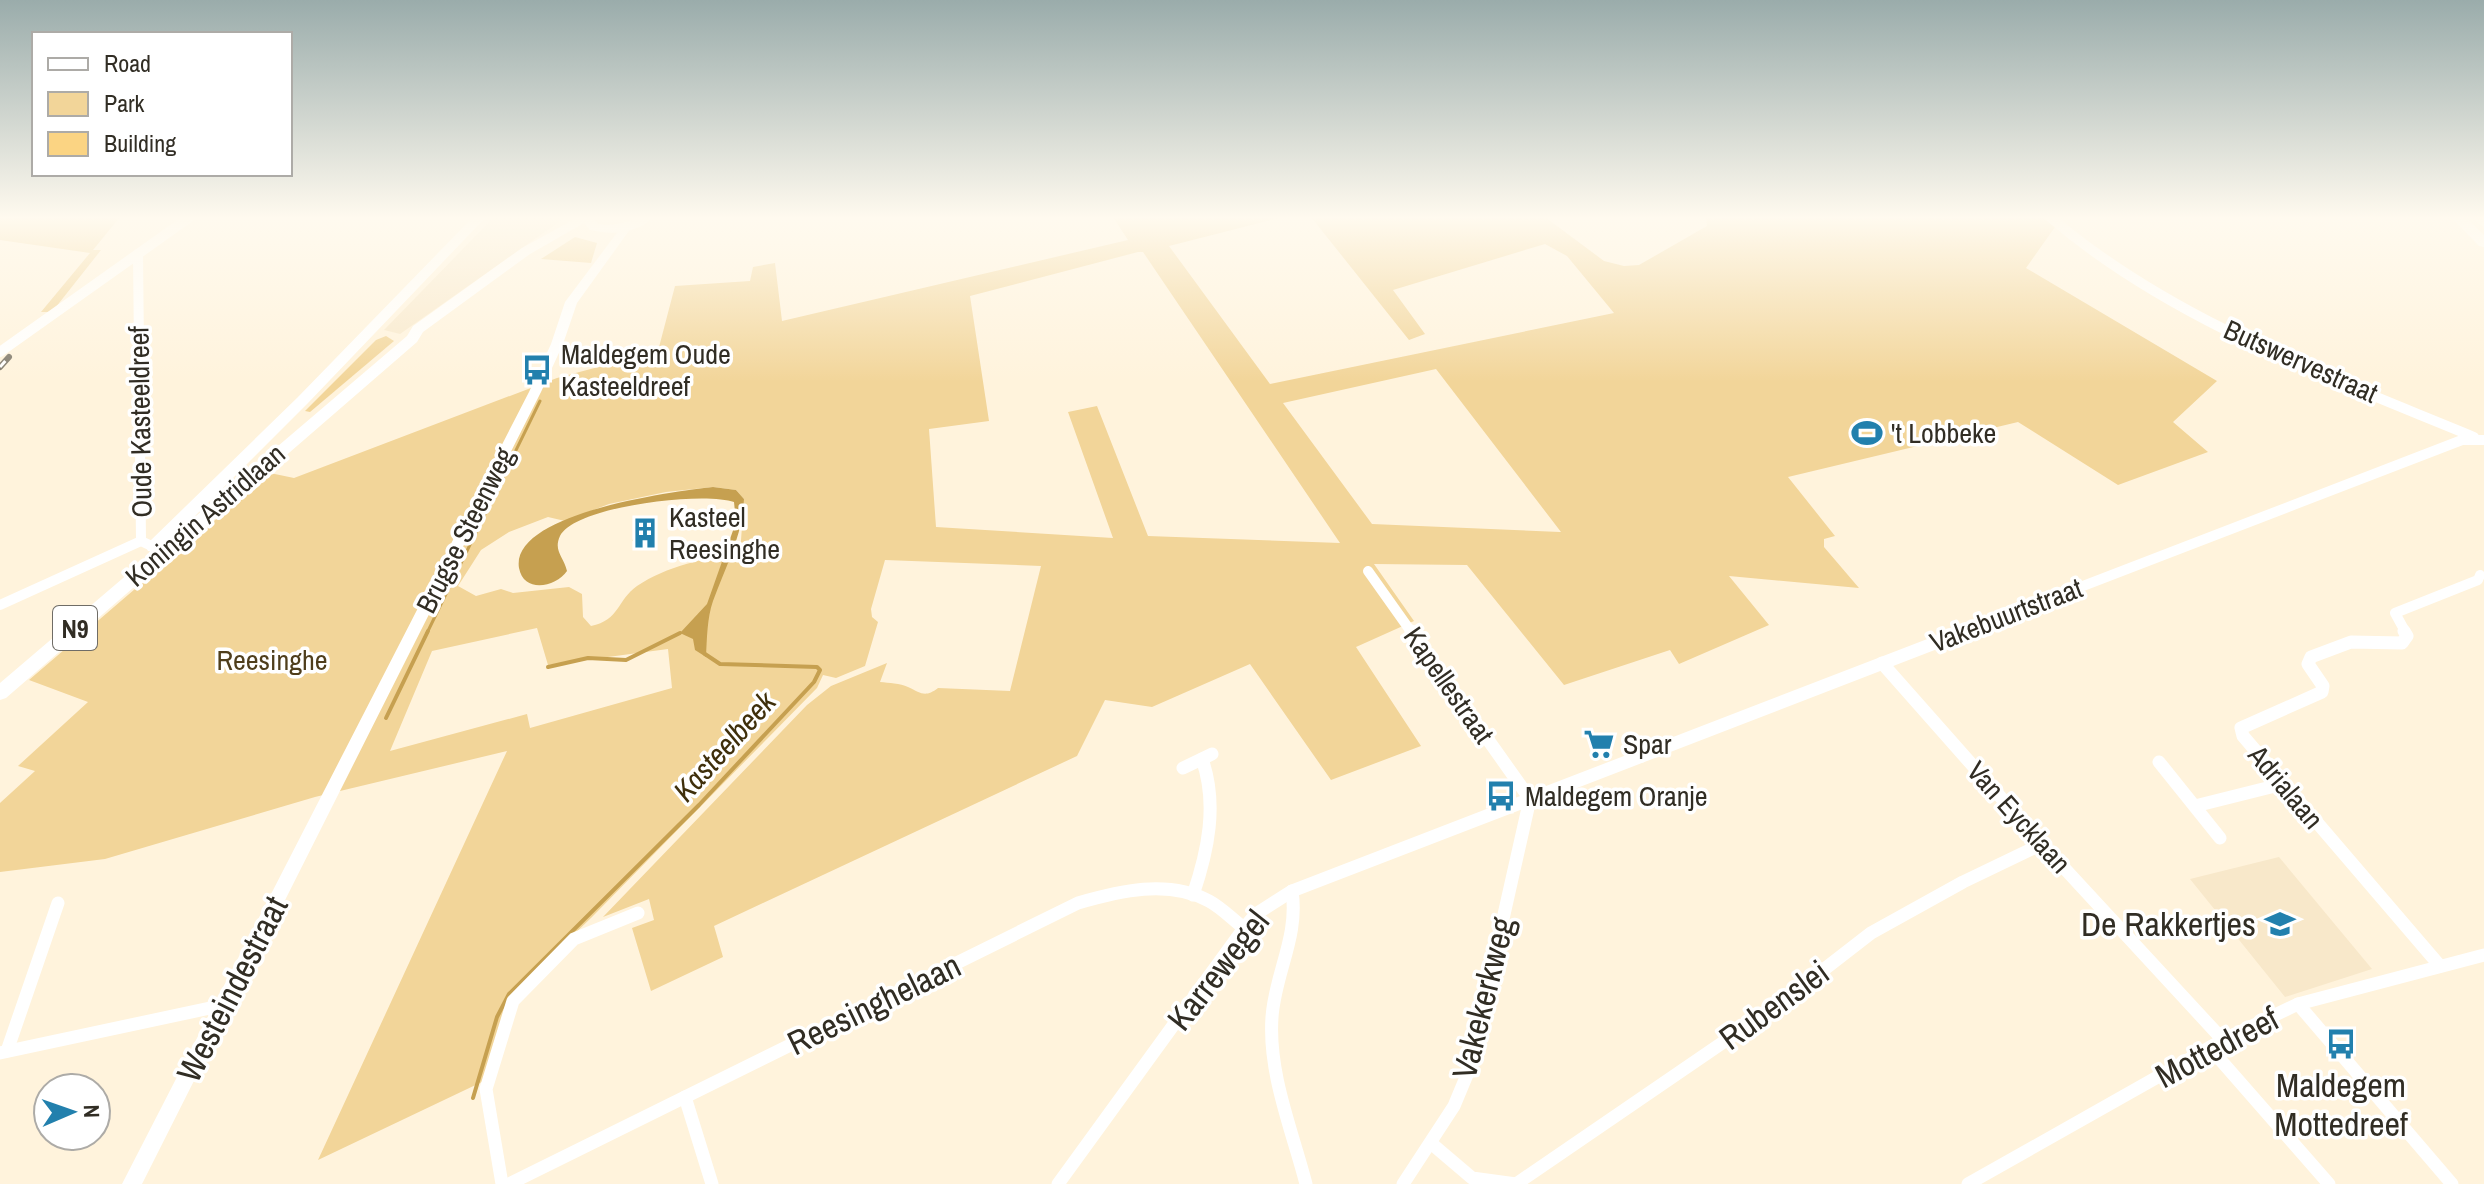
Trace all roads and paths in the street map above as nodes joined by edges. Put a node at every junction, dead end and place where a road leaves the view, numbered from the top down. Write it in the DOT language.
graph roads {
  1 [pos="112,272"];
  2 [pos="139,272"];
  3 [pos="426,272"];
  4 [pos="512,272"];
  5 [pos="591,272"];
  6 [pos="2124,272"];
  7 [pos="0,352"];
  8 [pos="2483,441"];
  9 [pos="152,546"];
  10 [pos="1368,571"];
  11 [pos="2480,575"];
  12 [pos="0,605"];
  13 [pos="1882,663"];
  14 [pos="0,693"];
  15 [pos="2159,762"];
  16 [pos="1183,768"];
  17 [pos="2283,784"];
  18 [pos="331,795"];
  19 [pos="1530,799"];
  20 [pos="2195,806"];
  21 [pos="2220,838"];
  22 [pos="2042,844"];
  23 [pos="1292,891"];
  24 [pos="1193,895"];
  25 [pos="58,903"];
  26 [pos="638,913"];
  27 [pos="1244,928"];
  28 [pos="2484,955"];
  29 [pos="2440,966"];
  30 [pos="2298,1004"];
  31 [pos="224,1005"];
  32 [pos="2216,1044"];
  33 [pos="4,1052"];
  34 [pos="685,1097"];
  35 [pos="1432,1144"];
  36 [pos="132,1184"];
  37 [pos="502,1184"];
  38 [pos="509,1184"];
  39 [pos="712,1184"];
  40 [pos="1058,1184"];
  41 [pos="1306,1184"];
  42 [pos="1403,1184"];
  43 [pos="1516,1184"];
  44 [pos="1968,1184"];
  45 [pos="2329,1184"];
  46 [pos="2452,1184"];
  1 -- 7 [label="street"];
  2 -- 9 [label="street, Oude Kasteeldreef"];
  3 -- 9 [label="main road, Koningin Astridlaan"];
  4 -- 9 [label="main road, Koningin Astridlaan / N9"];
  5 -- 18 [label="street, Brugse Steenweg"];
  6 -- 8 [label="street, Butswervestraat"];
  8 -- 13 [label="street, Vakebuurtstraat"];
  9 -- 12 [label="street, Oude Kasteeldreef"];
  9 -- 14 [label="main road, Koningin Astridlaan / N9"];
  10 -- 19 [label="street, Kapellestraat"];
  11 -- 17 [label="street, Adrialaan"];
  13 -- 19 [label="street, Vakebuurtstraat"];
  13 -- 22 [label="street, Van Eycklaan"];
  15 -- 20 [label="street"];
  16 -- 24 [label="street"];
  17 -- 20 [label="street"];
  17 -- 29 [label="street, Adrialaan"];
  18 -- 31 [label="street, Westeindestraat"];
  19 -- 23 [label="street, Karrewegel"];
  19 -- 35 [label="street, Vakekerkweg"];
  20 -- 21 [label="street"];
  22 -- 32 [label="street, Van Eycklaan"];
  22 -- 43 [label="street, Rubenslei"];
  23 -- 27 [label="street, Karrewegel"];
  23 -- 41 [label="street"];
  24 -- 27 [label="street, Reesinghelaan"];
  24 -- 34 [label="street, Reesinghelaan"];
  25 -- 33 [label="street"];
  26 -- 37 [label="street"];
  27 -- 40 [label="street, Karrewegel"];
  28 -- 29 [label="street, Mottedreef"];
  29 -- 30 [label="street, Mottedreef"];
  30 -- 32 [label="street, Mottedreef"];
  30 -- 46 [label="street"];
  31 -- 33 [label="street"];
  31 -- 36 [label="street, Westeindestraat"];
  32 -- 44 [label="street, Mottedreef"];
  32 -- 45 [label="street, Van Eycklaan"];
  34 -- 38 [label="street, Reesinghelaan"];
  34 -- 39 [label="street"];
  35 -- 42 [label="street, Vakekerkweg"];
  35 -- 43 [label="street"];
}
